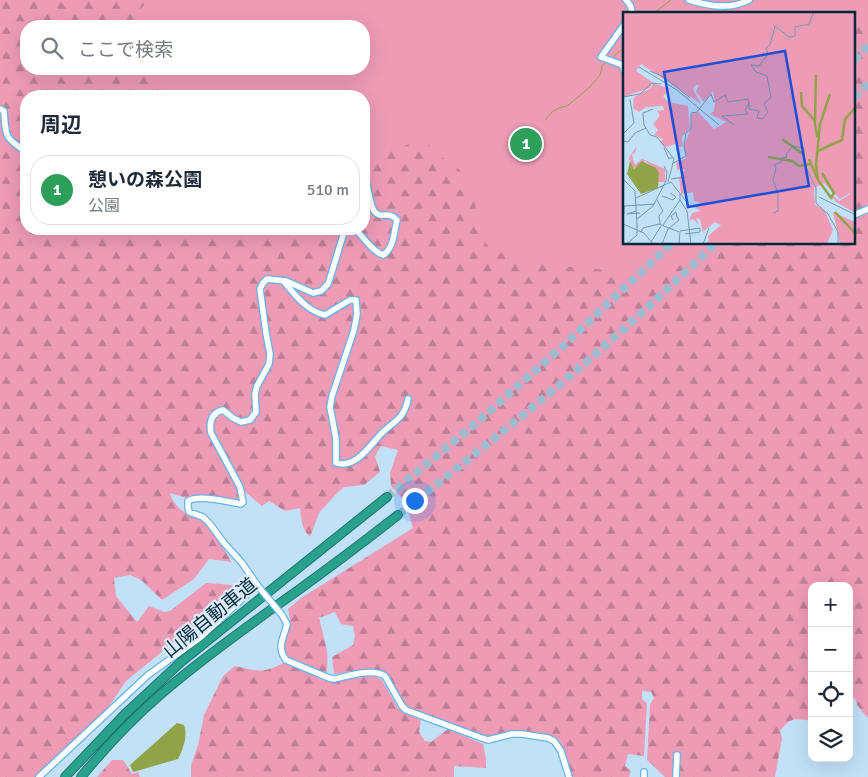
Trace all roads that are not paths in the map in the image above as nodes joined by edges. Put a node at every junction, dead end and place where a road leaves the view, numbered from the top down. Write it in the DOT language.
graph roads {
  1 [pos="626,0"];
  2 [pos="689,0"];
  3 [pos="749,0"];
  4 [pos="632,12"];
  5 [pos="623,26"];
  6 [pos="623,66"];
  7 [pos="0,109"];
  8 [pos="20,148"];
  9 [pos="370,196"];
  10 [pos="868,208"];
  11 [pos="856,214"];
  12 [pos="343,235"];
  13 [pos="361,235"];
  14 [pos="286,281"];
  15 [pos="408,400"];
  16 [pos="387,497"];
  17 [pos="398,515"];
  18 [pos="257,586"];
  19 [pos="677,755"];
  20 [pos="40,777"];
  21 [pos="65,777"];
  22 [pos="81,777"];
  23 [pos="569,777"];
  24 [pos="676,777"];
  1 -- 4 [label="street"];
  2 -- 3 [label="street"];
  5 -- 6 [label="street"];
  7 -- 8 [label="street"];
  9 -- 13 [label="street"];
  10 -- 11 [label="street"];
  12 -- 14 [label="street"];
  14 -- 15 [label="street"];
  14 -- 18 [label="street"];
  16 -- 21 [label="highway, 山陽自動車道"];
  17 -- 22 [label="highway, 山陽自動車道"];
  18 -- 20 [label="street"];
  18 -- 23 [label="street, bridge"];
  19 -- 24 [label="street"];
}
